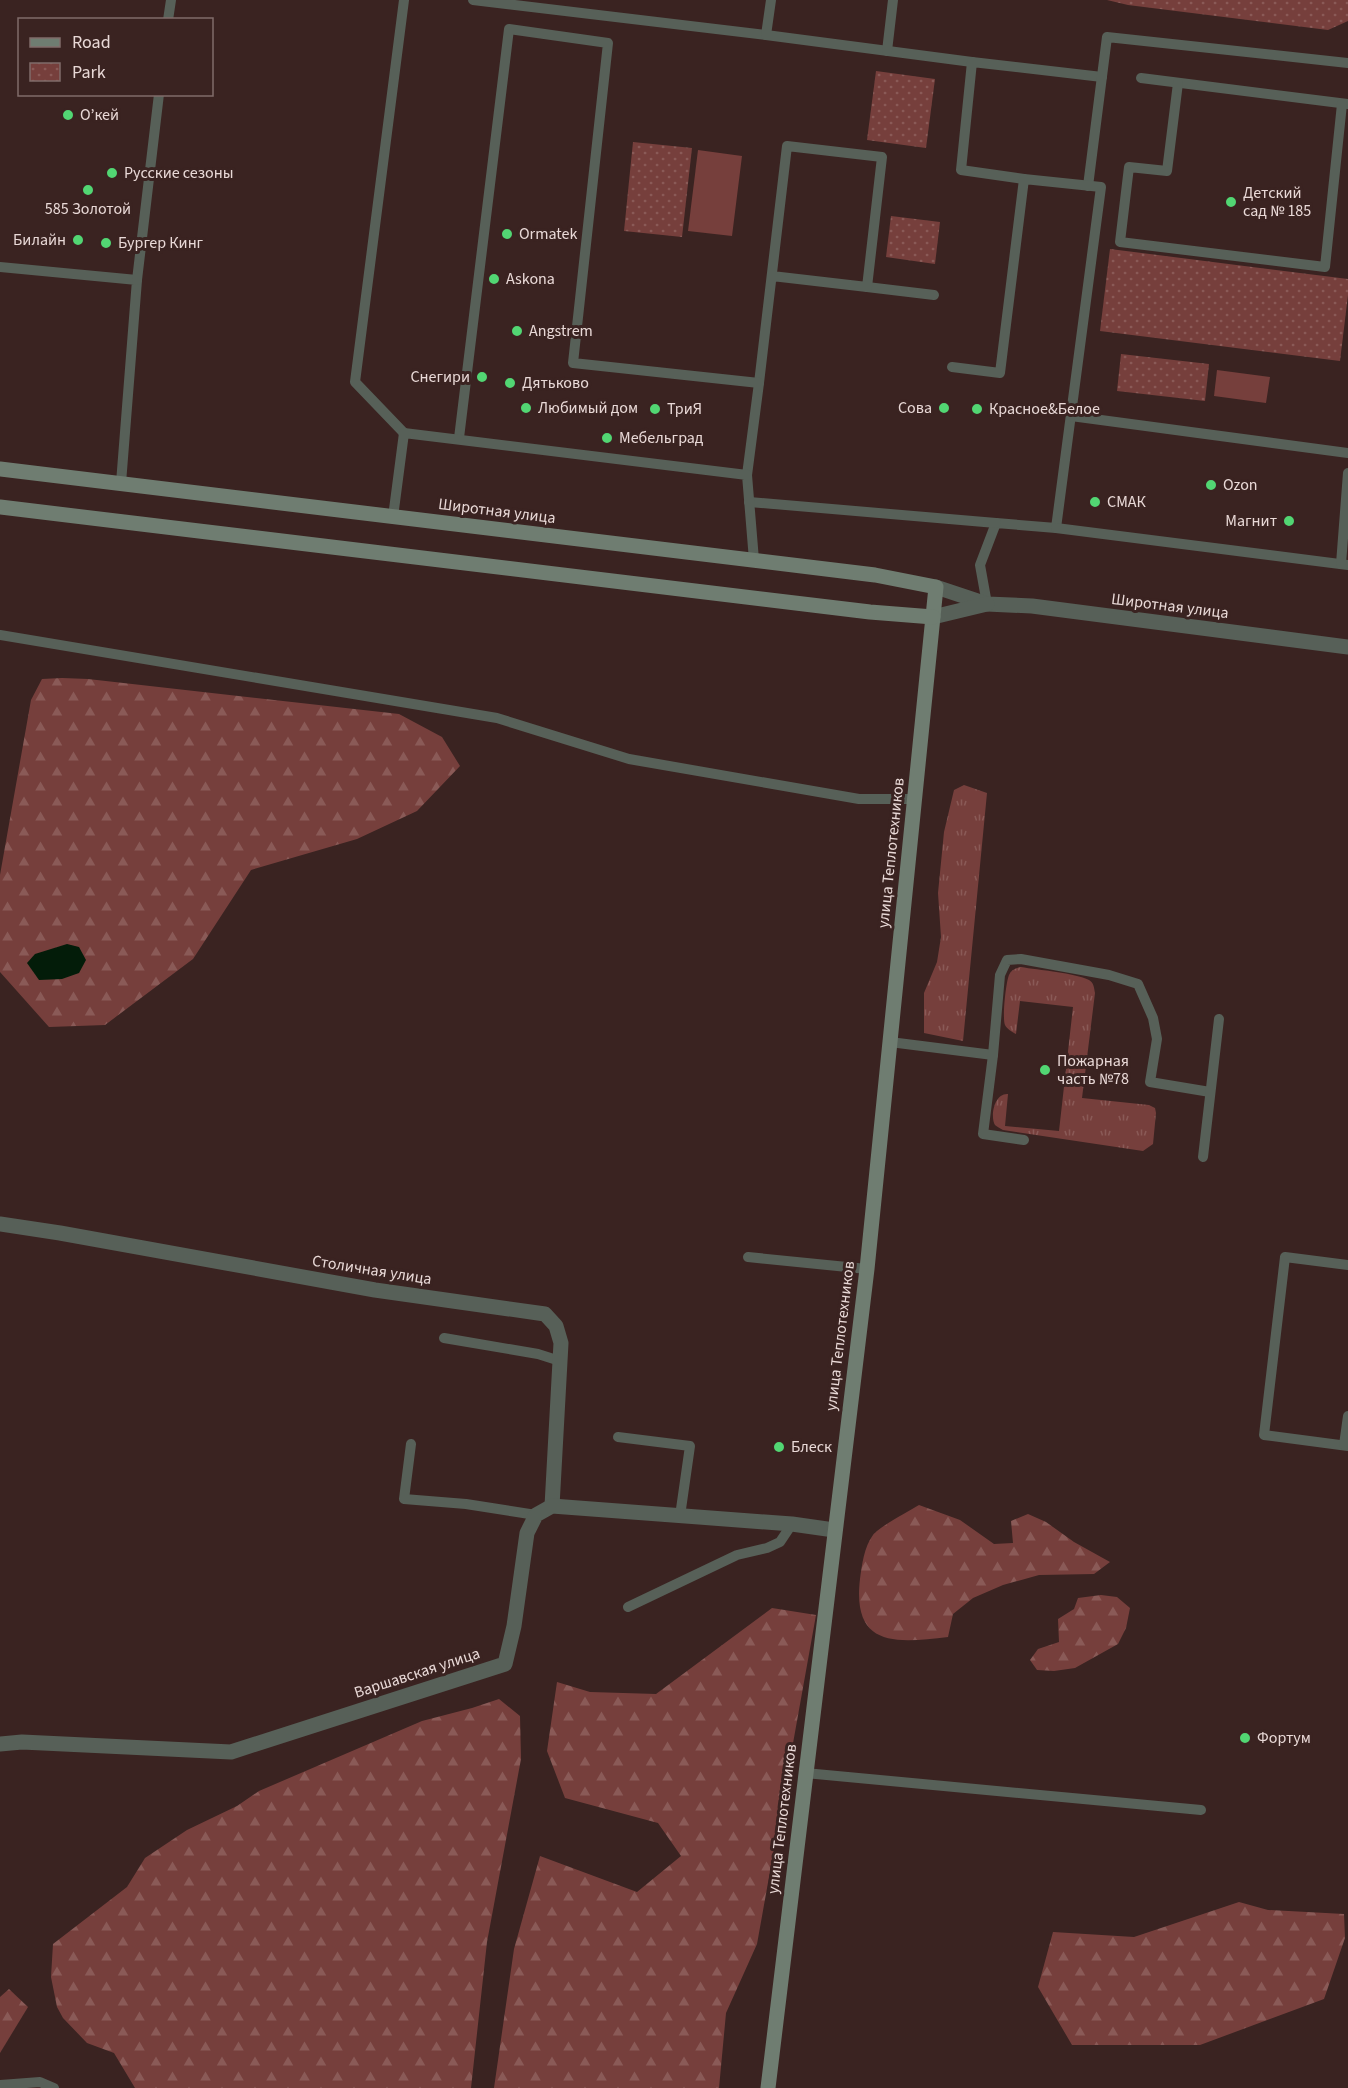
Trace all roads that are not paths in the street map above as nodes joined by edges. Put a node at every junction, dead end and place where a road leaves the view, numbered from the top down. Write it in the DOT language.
graph roads {
  1 [pos="171,0"];
  2 [pos="404,0"];
  3 [pos="473,0"];
  4 [pos="771,0"];
  5 [pos="893,0"];
  6 [pos="168,18"];
  7 [pos="766,35"];
  8 [pos="887,51"];
  9 [pos="972,62"];
  10 [pos="1348,63"];
  11 [pos="1102,77"];
  12 [pos="1141,78"];
  13 [pos="1178,83"];
  14 [pos="159,96"];
  15 [pos="1345,104"];
  16 [pos="1024,179"];
  17 [pos="1088,186"];
  18 [pos="0,267"];
  19 [pos="772,276"];
  20 [pos="137,280"];
  21 [pos="867,287"];
  22 [pos="934,295"];
  23 [pos="952,367"];
  24 [pos="759,382"];
  25 [pos="1071,416"];
  26 [pos="404,433"];
  27 [pos="459,438"];
  28 [pos="1348,453"];
  29 [pos="0,469"];
  30 [pos="1348,473"];
  31 [pos="747,475"];
  32 [pos="121,483"];
  33 [pos="749,502"];
  34 [pos="0,507"];
  35 [pos="393,517"];
  36 [pos="996,523"];
  37 [pos="1056,528"];
  38 [pos="754,560"];
  39 [pos="1345,565"];
  40 [pos="936,587"];
  41 [pos="987,604"];
  42 [pos="933,617"];
  43 [pos="0,635"];
  44 [pos="1348,646"];
  45 [pos="914,799"];
  46 [pos="1219,1019"];
  47 [pos="890,1042"];
  48 [pos="993,1055"];
  49 [pos="1210,1092"];
  50 [pos="1024,1140"];
  51 [pos="1203,1157"];
  52 [pos="0,1224"];
  53 [pos="748,1257"];
  54 [pos="1348,1265"];
  55 [pos="867,1269"];
  56 [pos="444,1338"];
  57 [pos="560,1361"];
  58 [pos="1348,1416"];
  59 [pos="618,1437"];
  60 [pos="411,1444"];
  61 [pos="1346,1445"];
  62 [pos="552,1506"];
  63 [pos="536,1515"];
  64 [pos="680,1516"];
  65 [pos="792,1524"];
  66 [pos="834,1530"];
  67 [pos="628,1607"];
  68 [pos="0,1744"];
  69 [pos="805,1773"];
  70 [pos="1201,1810"];
  71 [pos="0,2085"];
  72 [pos="54,2088"];
  73 [pos="768,2088"];
  1 -- 6 [label="lane"];
  2 -- 26 [label="lane"];
  3 -- 7 [label="lane"];
  4 -- 7 [label="lane"];
  5 -- 8 [label="lane"];
  7 -- 8 [label="lane"];
  8 -- 9 [label="lane"];
  9 -- 11 [label="lane"];
  9 -- 16 [label="lane"];
  10 -- 11 [label="lane"];
  11 -- 17 [label="lane"];
  12 -- 13 [label="lane"];
  13 -- 15 [label="lane"];
  13 -- 15 [label="lane"];
  14 -- 20 [label="lane"];
  16 -- 17 [label="lane"];
  16 -- 23 [label="lane"];
  17 -- 25 [label="lane"];
  18 -- 20 [label="lane"];
  19 -- 21 [label="lane"];
  19 -- 21 [label="lane"];
  19 -- 24 [label="lane"];
  20 -- 32 [label="lane"];
  21 -- 22 [label="lane"];
  24 -- 27 [label="lane"];
  24 -- 31 [label="lane"];
  25 -- 28 [label="lane"];
  25 -- 37 [label="lane"];
  26 -- 27 [label="lane"];
  26 -- 35 [label="lane"];
  27 -- 31 [label="lane"];
  29 -- 32 [label="main road, Широтная улица"];
  30 -- 39 [label="lane"];
  31 -- 33 [label="lane"];
  32 -- 35 [label="main road, Широтная улица"];
  33 -- 36 [label="lane"];
  33 -- 38 [label="lane"];
  34 -- 42 [label="main road, Широтная улица"];
  35 -- 38 [label="main road, Широтная улица"];
  36 -- 37 [label="lane"];
  36 -- 41 [label="lane"];
  37 -- 39 [label="lane"];
  38 -- 40 [label="main road, Широтная улица"];
  40 -- 41 [label="street, Широтная улица"];
  40 -- 42 [label="main road, улица Теплотехников"];
  41 -- 42 [label="street, Широтная улица"];
  41 -- 44 [label="street, Широтная улица"];
  42 -- 45 [label="main road, улица Теплотехников"];
  43 -- 45 [label="lane"];
  45 -- 47 [label="main road, улица Теплотехников"];
  46 -- 49 [label="lane"];
  47 -- 48 [label="lane"];
  47 -- 55 [label="main road, улица Теплотехников"];
  48 -- 49 [label="lane"];
  48 -- 50 [label="lane"];
  49 -- 51 [label="lane"];
  52 -- 57 [label="street, Столичная улица"];
  53 -- 55 [label="lane"];
  54 -- 61 [label="lane"];
  55 -- 66 [label="main road, улица Теплотехников"];
  56 -- 57 [label="lane"];
  57 -- 62 [label="street, Столичная улица"];
  58 -- 61 [label="lane"];
  59 -- 64 [label="lane"];
  60 -- 63 [label="lane"];
  62 -- 63 [label="street"];
  62 -- 64 [label="street"];
  63 -- 68 [label="street, Варшавская улица"];
  64 -- 65 [label="street"];
  65 -- 66 [label="street"];
  65 -- 67 [label="lane"];
  66 -- 69 [label="main road, улица Теплотехников"];
  69 -- 70 [label="lane"];
  69 -- 73 [label="main road, улица Теплотехников"];
  71 -- 72 [label="lane"];
}
